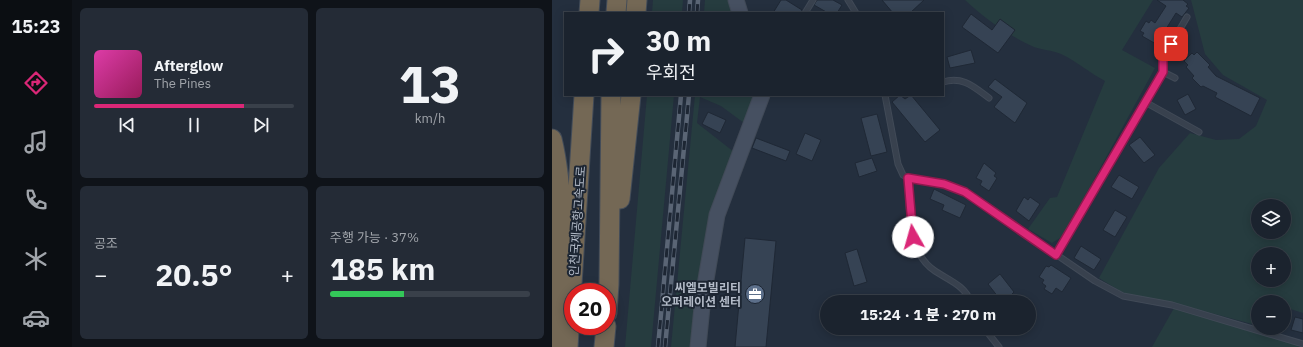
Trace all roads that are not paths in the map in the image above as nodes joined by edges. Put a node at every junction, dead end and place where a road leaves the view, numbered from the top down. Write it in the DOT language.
graph roads {
  1 [pos="590,0"];
  2 [pos="617,0"];
  3 [pos="637,0"];
  4 [pos="736,0"];
  5 [pos="813,0"];
  6 [pos="848,0"];
  7 [pos="589,12"];
  8 [pos="616,12"];
  9 [pos="636,12"];
  10 [pos="740,12"];
  11 [pos="806,12"];
  12 [pos="855,12"];
  13 [pos="1187,17"];
  14 [pos="1163,72"];
  15 [pos="1175,78"];
  16 [pos="944,82"];
  17 [pos="584,96"];
  18 [pos="611,96"];
  19 [pos="631,96"];
  20 [pos="762,96"];
  21 [pos="885,96"];
  22 [pos="989,98"];
  23 [pos="1145,102"];
  24 [pos="1199,132"];
  25 [pos="552,138"];
  26 [pos="908,178"];
  27 [pos="1056,255"];
  28 [pos="609,283"];
  29 [pos="609,283"];
  30 [pos="968,295"];
  31 [pos="605,335"];
  32 [pos="990,335"];
  33 [pos="1303,344"];
  34 [pos="555,347"];
  35 [pos="568,347"];
  36 [pos="604,347"];
  37 [pos="698,347"];
  38 [pos="999,347"];
  1 -- 7 [label="highway"];
  2 -- 8 [label="highway"];
  3 -- 9 [label="highway"];
  4 -- 10 [label="street"];
  5 -- 11 [label="lane"];
  6 -- 12 [label="lane"];
  13 -- 14 [label="lane"];
  14 -- 15 [label="lane"];
  14 -- 23 [label="lane"];
  16 -- 22 [label="lane"];
  17 -- 35 [label="highway, 인천국제공항고속도로"];
  18 -- 28 [label="highway"];
  19 -- 29 [label="highway"];
  20 -- 37 [label="street"];
  21 -- 26 [label="lane"];
  23 -- 24 [label="lane"];
  23 -- 27 [label="lane"];
  25 -- 34 [label="highway"];
  26 -- 27 [label="lane"];
  26 -- 30 [label="lane"];
  27 -- 33 [label="lane"];
  31 -- 36 [label="highway"];
  32 -- 38 [label="lane"];
}
